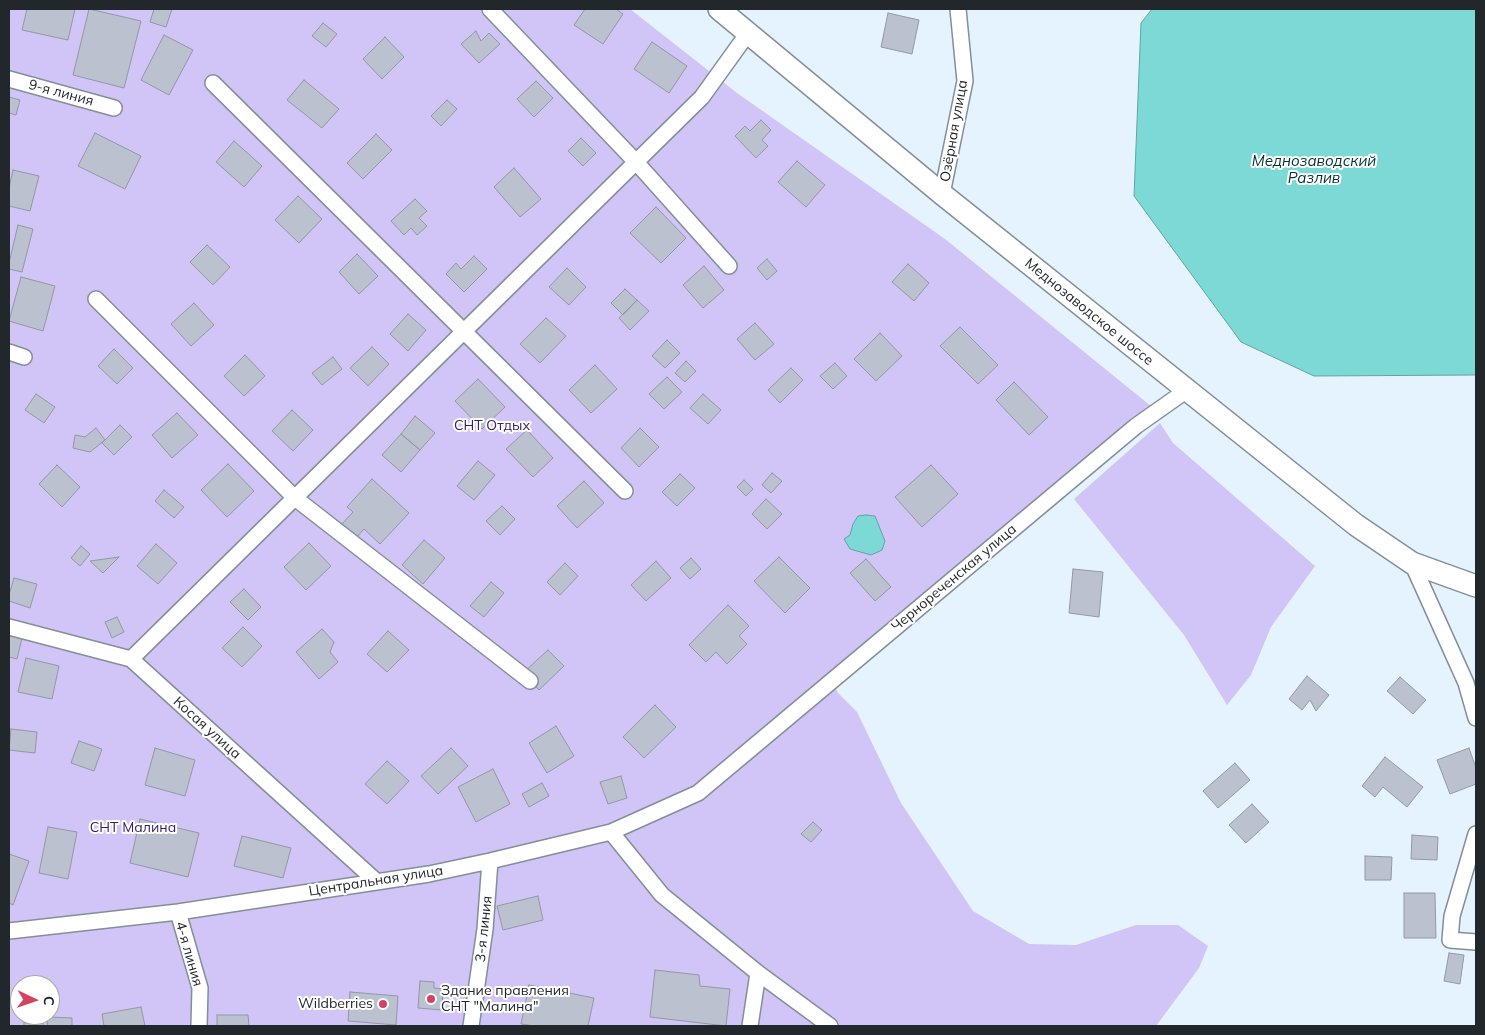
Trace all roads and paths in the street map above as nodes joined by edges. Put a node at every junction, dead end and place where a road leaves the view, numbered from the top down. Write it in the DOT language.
graph roads {
  1 [pos="490,9"];
  2 [pos="719,9"];
  3 [pos="958,9"];
  4 [pos="748,33"];
  5 [pos="9,79"];
  6 [pos="213,82"];
  7 [pos="114,108"];
  8 [pos="636,162"];
  9 [pos="942,194"];
  10 [pos="729,266"];
  11 [pos="96,299"];
  12 [pos="463,331"];
  13 [pos="9,352"];
  14 [pos="24,357"];
  15 [pos="1186,390"];
  16 [pos="624,491"];
  17 [pos="295,498"];
  18 [pos="1412,564"];
  19 [pos="1476,586"];
  20 [pos="9,627"];
  21 [pos="131,659"];
  22 [pos="530,681"];
  23 [pos="1476,718"];
  24 [pos="725,770"];
  25 [pos="611,832"];
  26 [pos="1476,834"];
  27 [pos="490,861"];
  28 [pos="377,882"];
  29 [pos="178,912"];
  30 [pos="9,930"];
  31 [pos="1476,942"];
  32 [pos="758,973"];
  33 [pos="199,1026"];
  34 [pos="471,1026"];
  35 [pos="750,1026"];
  36 [pos="830,1026"];
  1 -- 8 [label="street"];
  2 -- 4 [label="main road, Меднозаводское шоссе"];
  3 -- 9 [label="street, Озёрная улица"];
  4 -- 8 [label="street"];
  4 -- 9 [label="main road, Меднозаводское шоссе"];
  5 -- 7 [label="street, 9-я линия"];
  6 -- 12 [label="street"];
  8 -- 10 [label="street"];
  8 -- 12 [label="street"];
  9 -- 15 [label="main road, Меднозаводское шоссе"];
  11 -- 17 [label="street"];
  12 -- 16 [label="street"];
  12 -- 17 [label="street"];
  13 -- 14 [label="street"];
  15 -- 18 [label="main road, Меднозаводское шоссе"];
  15 -- 24 [label="street, Чернореченская улица"];
  17 -- 21 [label="street"];
  17 -- 22 [label="street"];
  18 -- 19 [label="main road, Меднозаводское шоссе"];
  18 -- 23 [label="street"];
  20 -- 21 [label="street, Косая улица"];
  21 -- 28 [label="street, Косая улица"];
  24 -- 25 [label="street, Центральная улица"];
  25 -- 27 [label="street, Центральная улица"];
  25 -- 32 [label="street"];
  26 -- 31 [label="street"];
  27 -- 28 [label="street, Центральная улица"];
  27 -- 34 [label="street, 3-я линия"];
  28 -- 29 [label="street, Центральная улица"];
  29 -- 30 [label="street, Центральная улица"];
  29 -- 33 [label="street, 4-я линия"];
  32 -- 35 [label="street"];
  32 -- 36 [label="street"];
}
